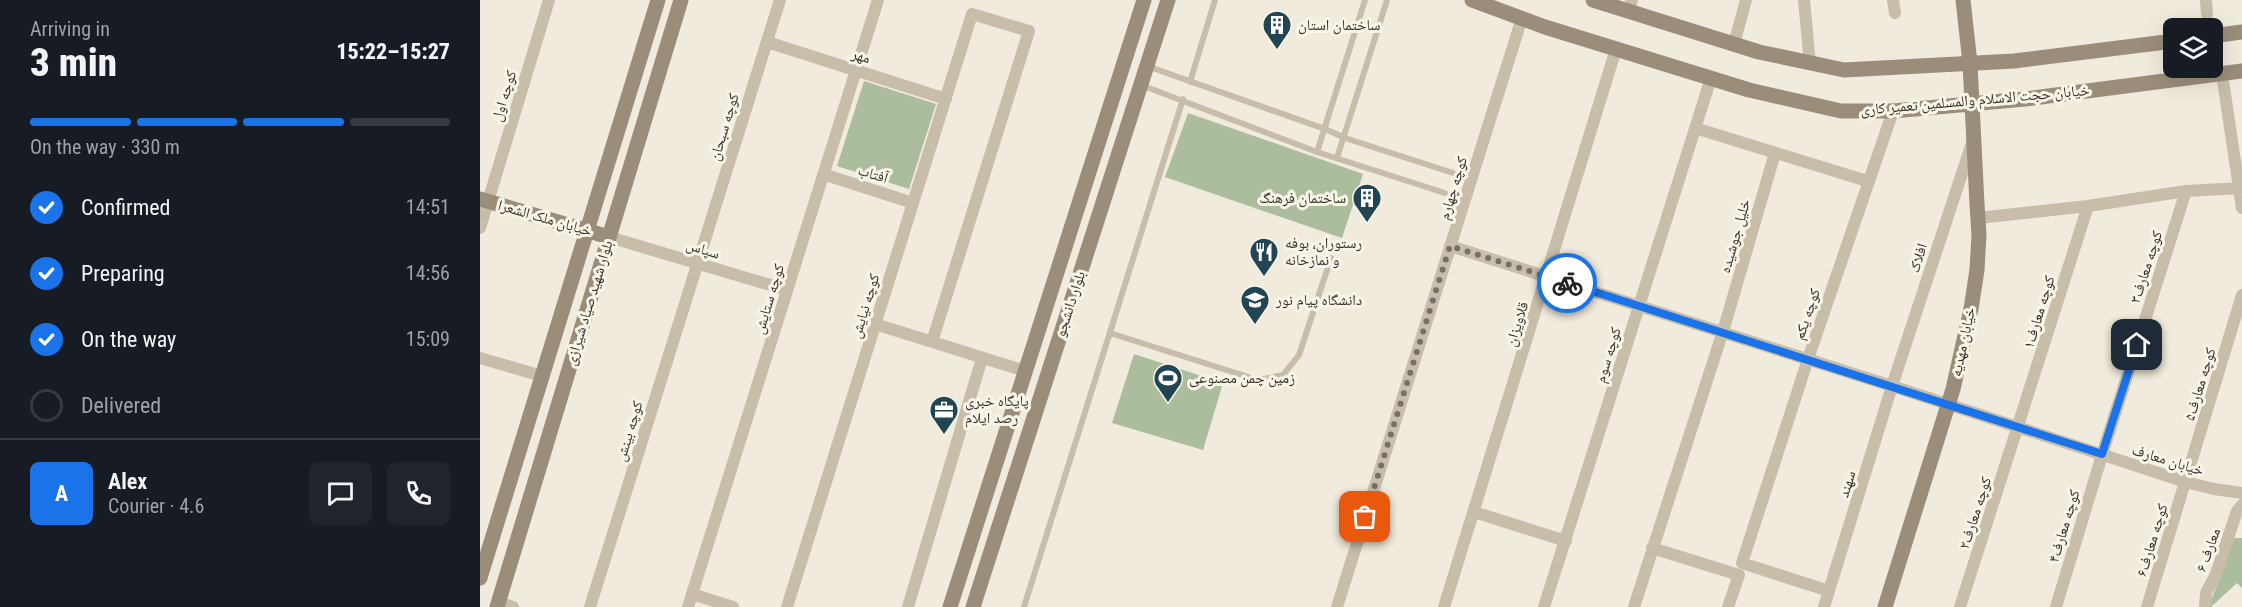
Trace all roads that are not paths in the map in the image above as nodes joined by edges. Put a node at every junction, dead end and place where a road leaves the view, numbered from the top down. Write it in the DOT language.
graph roads {
  1 [pos="549,0"];
  2 [pos="658,0"];
  3 [pos="681,0"];
  4 [pos="780,0"];
  5 [pos="878,0"];
  6 [pos="1144,0"];
  7 [pos="1167,0"];
  8 [pos="1215,0"];
  9 [pos="1365,0"];
  10 [pos="1387,0"];
  11 [pos="1472,0"];
  12 [pos="1593,0"];
  13 [pos="1746,0"];
  14 [pos="1803,0"];
  15 [pos="1963,0"];
  16 [pos="2206,0"];
  17 [pos="1630,6"];
  18 [pos="2207,14"];
  19 [pos="1522,18"];
  20 [pos="2242,32"];
  21 [pos="2223,35"];
  22 [pos="767,42"];
  23 [pos="2163,42"];
  24 [pos="1734,44"];
  25 [pos="1616,49"];
  26 [pos="1970,63"];
  27 [pos="1810,64"];
  28 [pos="1146,66"];
  29 [pos="856,70"];
  30 [pos="2242,71"];
  31 [pos="2223,74"];
  32 [pos="1711,78"];
  33 [pos="2190,78"];
  34 [pos="2223,78"];
  35 [pos="1190,82"];
  36 [pos="1140,85"];
  37 [pos="946,99"];
  38 [pos="1183,99"];
  39 [pos="1971,104"];
  40 [pos="1893,111"];
  41 [pos="1695,128"];
  42 [pos="1325,129"];
  43 [pos="1345,138"];
  44 [pos="1973,139"];
  45 [pos="1317,152"];
  46 [pos="1775,153"];
  47 [pos="1337,158"];
  48 [pos="1453,173"];
  49 [pos="823,174"];
  50 [pos="1867,181"];
  51 [pos="2241,188"];
  52 [pos="2186,191"];
  53 [pos="1444,193"];
  54 [pos="484,200"];
  55 [pos="913,203"];
  56 [pos="2088,206"];
  57 [pos="2242,208"];
  58 [pos="1978,218"];
  59 [pos="480,228"];
  60 [pos="587,230"];
  61 [pos="609,237"];
  62 [pos="1450,246"];
  63 [pos="1331,258"];
  64 [pos="698,263"];
  65 [pos="1547,277"];
  66 [pos="787,290"];
  67 [pos="2242,295"];
  68 [pos="1639,306"];
  69 [pos="875,324"];
  70 [pos="1723,330"];
  71 [pos="1110,333"];
  72 [pos="932,342"];
  73 [pos="480,358"];
  74 [pos="982,358"];
  75 [pos="1808,359"];
  76 [pos="1025,371"];
  77 [pos="542,376"];
  78 [pos="1892,386"];
  79 [pos="1949,405"];
  80 [pos="2018,428"];
  81 [pos="2102,454"];
  82 [pos="2186,482"];
  83 [pos="2242,493"];
  84 [pos="2242,505"];
  85 [pos="1474,512"];
  86 [pos="1566,541"];
  87 [pos="1652,548"];
  88 [pos="1740,569"];
  89 [pos="480,578"];
  90 [pos="1829,591"];
  91 [pos="692,594"];
  92 [pos="503,606"];
  93 [pos="590,607"];
  94 [pos="688,607"];
  95 [pos="733,607"];
  96 [pos="787,607"];
  97 [pos="908,607"];
  98 [pos="950,607"];
  99 [pos="973,607"];
  100 [pos="1024,607"];
  101 [pos="1337,607"];
  102 [pos="1444,607"];
  103 [pos="1544,607"];
  104 [pos="1634,607"];
  105 [pos="1728,607"];
  106 [pos="1824,607"];
  107 [pos="1885,607"];
  108 [pos="1960,607"];
  109 [pos="2056,607"];
  110 [pos="2147,607"];
  111 [pos="2205,607"];
  1 -- 54 [label="street, کوچه اول"];
  2 -- 60 [label="main road, بلوار شهید صیاد شیرازی"];
  3 -- 61 [label="main road, بلوار شهید صیاد شیرازی"];
  4 -- 22 [label="street, کوچه سبحان"];
  5 -- 29 [label="street, کوچه ستایش"];
  6 -- 76 [label="main road, بلوار دانشجو"];
  7 -- 28 [label="main road, بلوار دانشجو"];
  8 -- 35 [label="lane"];
  9 -- 42 [label="lane"];
  10 -- 43 [label="lane"];
  11 -- 19 [label="main road, خیابان حجت الاسلام والمسلمین تعمیر کاری"];
  12 -- 17 [label="main road"];
  13 -- 24 [label="street"];
  14 -- 27 [label="street"];
  15 -- 26 [label="main road, خیابان مهدیه"];
  16 -- 18 [label="street"];
  17 -- 24 [label="main road"];
  19 -- 25 [label="main road, خیابان حجت الاسلام والمسلمین تعمیر کاری"];
  19 -- 62 [label="street, کوچه چهارم"];
  20 -- 21 [label="main road"];
  22 -- 29 [label="street, مهر"];
  22 -- 64 [label="street, کوچه سبحان"];
  23 -- 26 [label="main road"];
  24 -- 27 [label="main road"];
  25 -- 32 [label="main road, خیابان حجت الاسلام والمسلمین تعمیر کاری"];
  25 -- 65 [label="street, قلاویزان"];
  26 -- 27 [label="main road"];
  26 -- 39 [label="main road, خیابان مهدیه"];
  28 -- 35 [label="lane"];
  28 -- 36 [label="main road, بلوار دانشجو"];
  29 -- 37 [label="street, مهر"];
  29 -- 49 [label="street, کوچه ستایش"];
  30 -- 31 [label="main road, خیابان حجت الاسلام والمسلمین تعمیر کاری"];
  32 -- 40 [label="main road, خیابان حجت الاسلام والمسلمین تعمیر کاری"];
  32 -- 41 [label="street, کوچه سوم"];
  33 -- 39 [label="main road, خیابان حجت الاسلام والمسلمین تعمیر کاری"];
  34 -- 51 [label="street"];
  35 -- 42 [label="lane"];
  36 -- 38 [label="lane"];
  36 -- 99 [label="main road, بلوار دانشجو"];
  37 -- 55 [label="street, كوچه نيايش"];
  37 -- 72 [label="street, كوچه نيايش"];
  38 -- 45 [label="lane"];
  38 -- 71 [label="lane"];
  39 -- 40 [label="main road, خیابان حجت الاسلام والمسلمین تعمیر کاری"];
  39 -- 44 [label="main road, خیابان مهدیه"];
  40 -- 50 [label="street, کوچه یکم"];
  41 -- 46 [label="street"];
  41 -- 68 [label="street, کوچه سوم"];
  42 -- 43 [label="lane"];
  42 -- 45 [label="lane"];
  43 -- 47 [label="lane"];
  43 -- 48 [label="lane"];
  44 -- 58 [label="main road, خیابان مهدیه"];
  44 -- 78 [label="street, افلاک"];
  45 -- 47 [label="lane"];
  46 -- 50 [label="street"];
  46 -- 70 [label="street, خلیل جوشیده"];
  47 -- 53 [label="lane"];
  49 -- 55 [label="street, آفتاب"];
  49 -- 66 [label="street, کوچه ستایش"];
  50 -- 75 [label="street, کوچه یکم"];
  51 -- 52 [label="street"];
  51 -- 57 [label="street"];
  52 -- 56 [label="street"];
  52 -- 81 [label="street, کوچه معارف۳"];
  54 -- 59 [label="street, کوچه اول"];
  54 -- 60 [label="main road, خیابان ملک الشعرا"];
  55 -- 69 [label="street, كوچه نيايش"];
  56 -- 58 [label="street"];
  56 -- 80 [label="street, کوچه معارف۱"];
  58 -- 79 [label="main road, خیابان مهدیه"];
  60 -- 61 [label="main road, خیابان ملک الشعرا"];
  60 -- 77 [label="main road, بلوار شهید صیاد شیرازی"];
  61 -- 64 [label="street, سپاس"];
  61 -- 92 [label="main road, بلوار شهید صیاد شیرازی"];
  62 -- 65 [label="street, خیابان معارف"];
  62 -- 101 [label="street, کوچه چهارم"];
  63 -- 71 [label="lane"];
  64 -- 66 [label="street, سپاس"];
  64 -- 93 [label="street, کوچه بینش"];
  65 -- 68 [label="street, خیابان معارف"];
  65 -- 85 [label="street, قلاویزان"];
  66 -- 91 [label="street, کوچه ستایش"];
  67 -- 82 [label="street, کوچه معارف۵"];
  68 -- 70 [label="street, خیابان معارف"];
  68 -- 86 [label="street, کوچه سوم"];
  69 -- 72 [label="street"];
  69 -- 96 [label="street, كوچه نيايش"];
  70 -- 75 [label="street, خیابان معارف"];
  70 -- 87 [label="street, خلیل جوشیده"];
  71 -- 100 [label="lane"];
  72 -- 74 [label="street"];
  73 -- 77 [label="street"];
  74 -- 76 [label="street"];
  74 -- 97 [label="street"];
  75 -- 78 [label="street, خیابان معارف"];
  75 -- 88 [label="street, کوچه یکم"];
  76 -- 98 [label="main road, بلوار دانشجو"];
  77 -- 89 [label="main road, بلوار شهید صیاد شیرازی"];
  78 -- 79 [label="street, خیابان معارف"];
  78 -- 90 [label="street, سهند"];
  79 -- 80 [label="street, خیابان معارف"];
  79 -- 107 [label="main road, خیابان مهدیه"];
  80 -- 81 [label="street, خیابان معارف"];
  80 -- 108 [label="street, کوچه معارف۲"];
  81 -- 82 [label="street, خیابان معارف"];
  81 -- 109 [label="street, کوچه معارف۴"];
  82 -- 83 [label="street, خیابان معارف"];
  82 -- 110 [label="street, کوچه معارف۶"];
  84 -- 111 [label="street, معارف ۶"];
  85 -- 86 [label="street"];
  85 -- 102 [label="street, قلاویزان"];
  86 -- 103 [label="street, کوچه سوم"];
  87 -- 88 [label="street"];
  87 -- 104 [label="street, خلیل جوشیده"];
  88 -- 90 [label="street"];
  88 -- 105 [label="street, کوچه یکم"];
  90 -- 106 [label="street, سهند"];
  91 -- 94 [label="street, کوچه ستایش"];
  91 -- 95 [label="street"];
}
